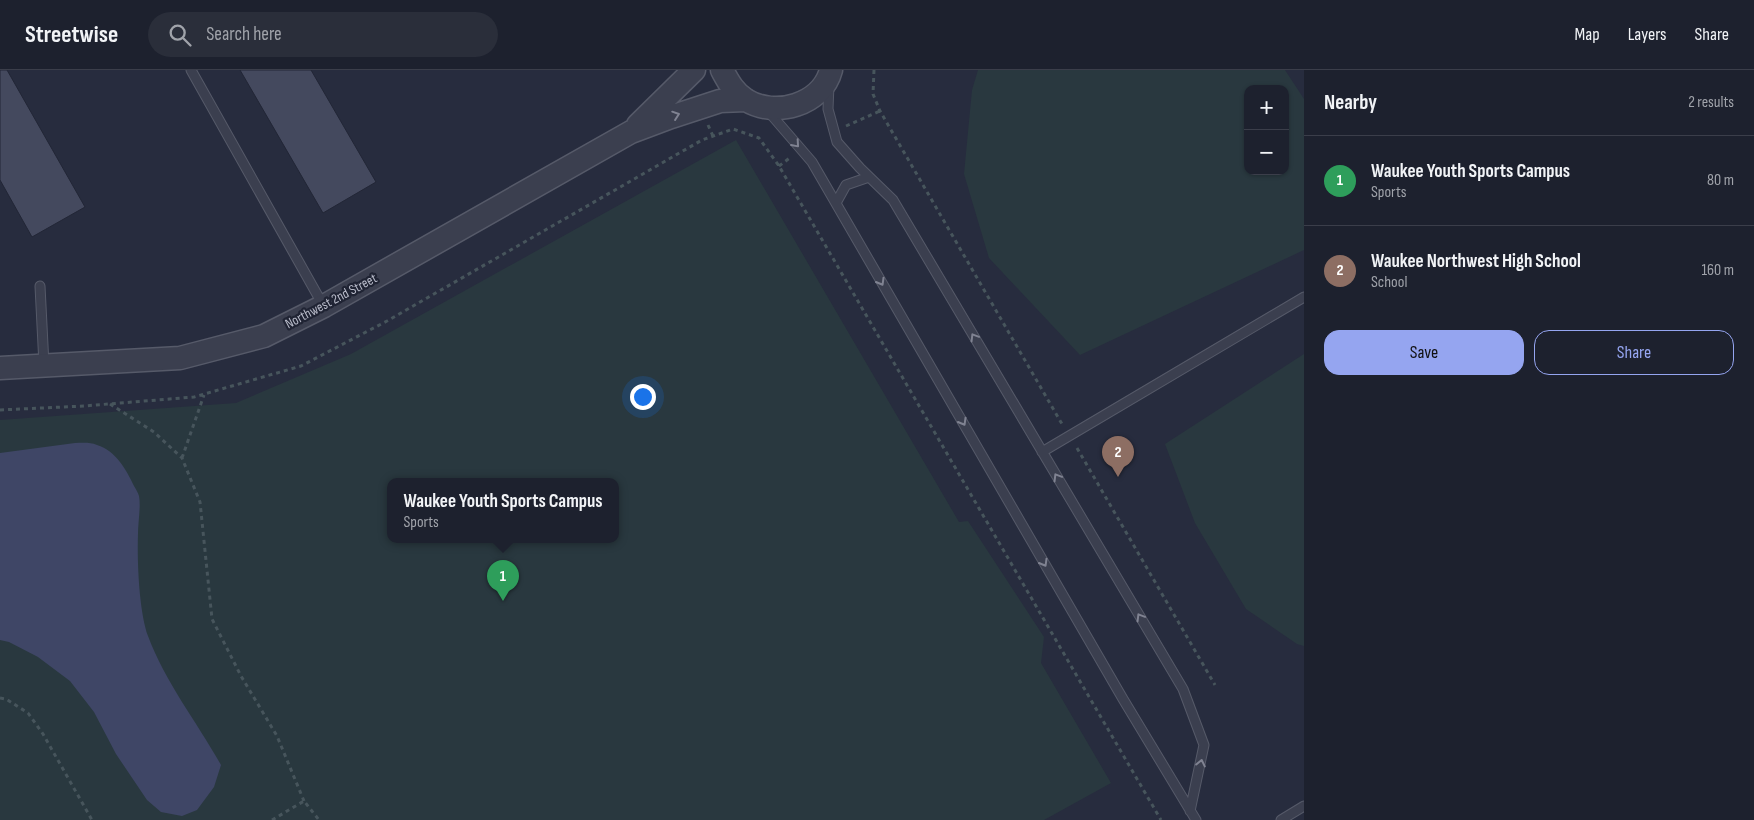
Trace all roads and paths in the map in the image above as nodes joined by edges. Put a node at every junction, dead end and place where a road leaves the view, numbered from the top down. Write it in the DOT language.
graph roads {
  1 [pos="191,70"];
  2 [pos="694,70"];
  3 [pos="722,70"];
  4 [pos="874,70"];
  5 [pos="831,73"];
  6 [pos="755,104"];
  7 [pos="630,132"];
  8 [pos="870,177"];
  9 [pos="836,203"];
  10 [pos="40,286"];
  11 [pos="1304,297"];
  12 [pos="324,306"];
  13 [pos="44,365"];
  14 [pos="0,368"];
  15 [pos="205,394"];
  16 [pos="110,404"];
  17 [pos="0,410"];
  18 [pos="1069,436"];
  19 [pos="1042,452"];
  20 [pos="182,458"];
  21 [pos="1215,685"];
  22 [pos="0,698"];
  23 [pos="304,800"];
  24 [pos="1304,806"];
  25 [pos="1190,811"];
  26 [pos="92,820"];
  27 [pos="272,820"];
  28 [pos="319,820"];
  29 [pos="1161,820"];
  30 [pos="1196,820"];
  31 [pos="1281,820"];
  1 -- 12 [label="lane"];
  2 -- 7 [label="street, Northwest 2nd Street"];
  3 -- 6 [label="street"];
  4 -- 18 [label="path"];
  5 -- 6 [label="street, Northwest 2nd Street"];
  5 -- 8 [label="lane"];
  7 -- 6 [label="street, Northwest 2nd Street, one-way"];
  6 -- 9 [label="lane, one-way"];
  7 -- 12 [label="street, Northwest 2nd Street"];
  8 -- 9 [label="lane"];
  19 -- 8 [label="lane, one-way"];
  9 -- 25 [label="lane, one-way"];
  10 -- 13 [label="lane"];
  11 -- 18 [label="lane"];
  12 -- 13 [label="street, Northwest 2nd Street"];
  13 -- 14 [label="street, Northwest 2nd Street"];
  15 -- 16 [label="path"];
  15 -- 20 [label="path"];
  15 -- 29 [label="path"];
  16 -- 17 [label="path"];
  16 -- 20 [label="path"];
  18 -- 19 [label="lane"];
  18 -- 21 [label="path"];
  25 -- 19 [label="lane, one-way"];
  20 -- 23 [label="path"];
  22 -- 26 [label="path"];
  23 -- 27 [label="path"];
  23 -- 28 [label="path"];
  24 -- 31 [label="lane"];
  25 -- 30 [label="lane"];
}
